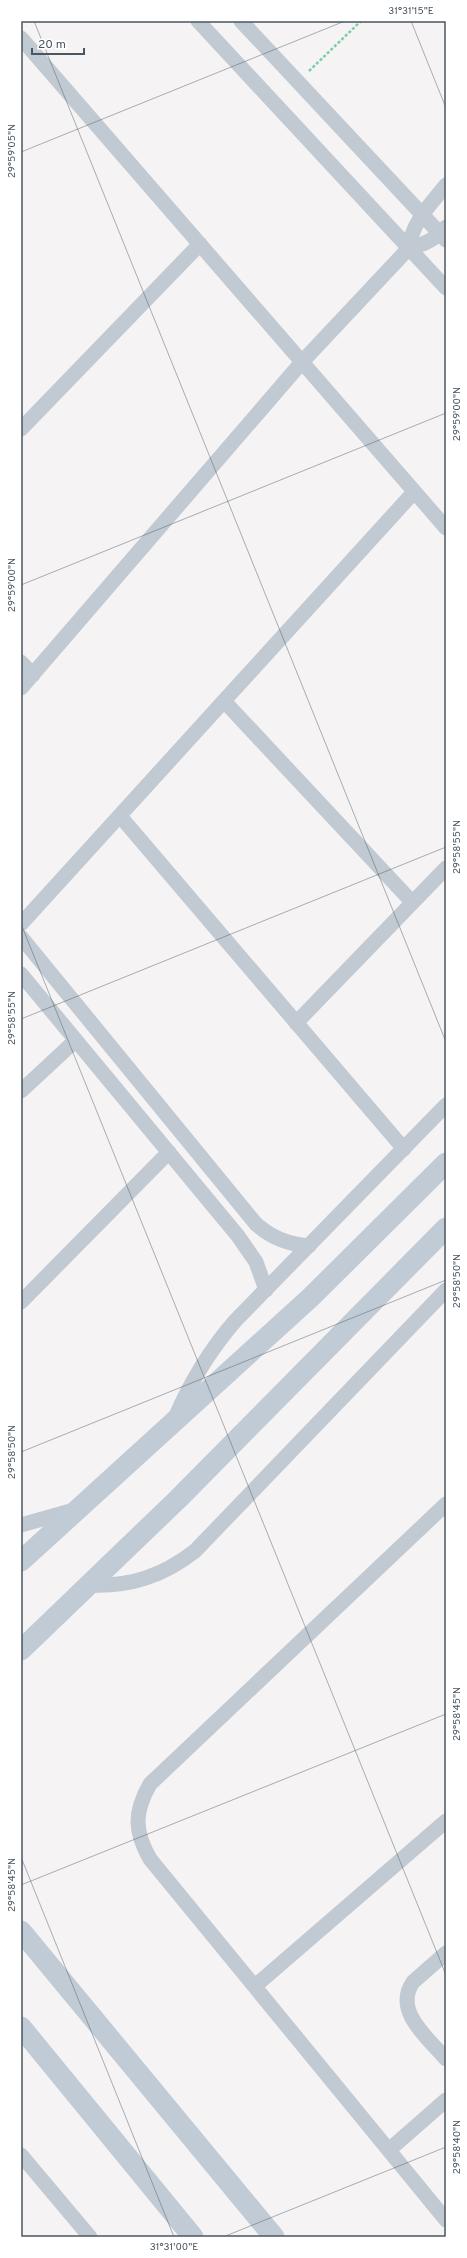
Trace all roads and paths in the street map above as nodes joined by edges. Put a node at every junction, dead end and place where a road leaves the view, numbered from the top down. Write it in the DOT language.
graph roads {
  1 [pos="198,21"];
  2 [pos="241,21"];
  3 [pos="361,21"];
  4 [pos="21,38"];
  5 [pos="298,83"];
  6 [pos="446,185"];
  7 [pos="423,214"];
  8 [pos="444,233"];
  9 [pos="200,244"];
  10 [pos="409,248"];
  11 [pos="446,288"];
  12 [pos="302,362"];
  13 [pos="21,429"];
  14 [pos="414,492"];
  15 [pos="446,528"];
  16 [pos="21,662"];
  17 [pos="33,675"];
  18 [pos="21,688"];
  19 [pos="224,701"];
  20 [pos="120,816"];
  21 [pos="446,868"];
  22 [pos="412,902"];
  23 [pos="21,924"];
  24 [pos="21,937"];
  25 [pos="21,974"];
  26 [pos="296,1023"];
  27 [pos="76,1040"];
  28 [pos="21,1091"];
  29 [pos="446,1105"];
  30 [pos="404,1149"];
  31 [pos="169,1152"];
  32 [pos="446,1163"];
  33 [pos="446,1228"];
  34 [pos="309,1246"];
  35 [pos="266,1290"];
  36 [pos="446,1290"];
  37 [pos="21,1302"];
  38 [pos="175,1419"];
  39 [pos="446,1504"];
  40 [pos="75,1510"];
  41 [pos="21,1525"];
  42 [pos="21,1561"];
  43 [pos="89,1585"];
  44 [pos="21,1650"];
  45 [pos="446,1821"];
  46 [pos="21,1931"];
  47 [pos="446,1953"];
  48 [pos="255,1986"];
  49 [pos="21,2027"];
  50 [pos="446,2059"];
  51 [pos="446,2100"];
  52 [pos="389,2150"];
  53 [pos="21,2155"];
  54 [pos="446,2220"];
  55 [pos="90,2237"];
  56 [pos="193,2237"];
  57 [pos="274,2237"];
  1 -- 10 [label="street"];
  2 -- 5 [label="street"];
  3 -- 5 [label="path"];
  4 -- 9 [label="street"];
  5 -- 7 [label="street"];
  6 -- 7 [label="street"];
  7 -- 8 [label="street"];
  7 -- 10 [label="street"];
  8 -- 10 [label="street"];
  9 -- 12 [label="street"];
  9 -- 13 [label="street"];
  10 -- 11 [label="street"];
  10 -- 12 [label="street"];
  12 -- 14 [label="street"];
  12 -- 17 [label="street"];
  14 -- 15 [label="street"];
  14 -- 19 [label="street"];
  16 -- 17 [label="street"];
  17 -- 18 [label="street"];
  19 -- 20 [label="street"];
  19 -- 22 [label="street"];
  20 -- 23 [label="street"];
  20 -- 26 [label="street"];
  21 -- 22 [label="street"];
  22 -- 26 [label="street"];
  24 -- 34 [label="street"];
  25 -- 27 [label="street"];
  26 -- 30 [label="street"];
  27 -- 28 [label="street"];
  27 -- 31 [label="street"];
  29 -- 30 [label="street"];
  30 -- 34 [label="street"];
  31 -- 35 [label="street"];
  31 -- 37 [label="street"];
  32 -- 38 [label="street"];
  33 -- 43 [label="street"];
  34 -- 35 [label="street"];
  35 -- 38 [label="street"];
  36 -- 43 [label="street"];
  38 -- 40 [label="street"];
  39 -- 48 [label="street"];
  40 -- 41 [label="street"];
  40 -- 42 [label="street"];
  43 -- 44 [label="street"];
  45 -- 48 [label="street"];
  46 -- 57 [label="street"];
  47 -- 50 [label="street"];
  48 -- 52 [label="street"];
  49 -- 56 [label="street"];
  51 -- 52 [label="street"];
  52 -- 54 [label="street"];
  53 -- 55 [label="street"];
}
